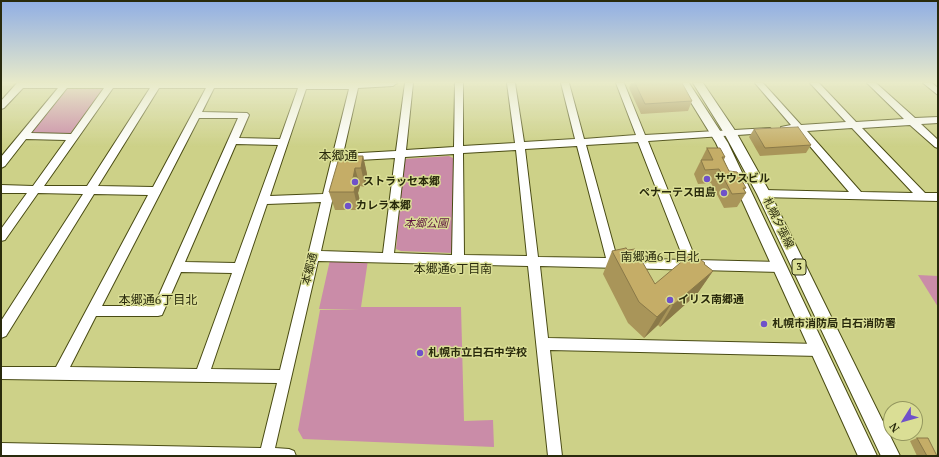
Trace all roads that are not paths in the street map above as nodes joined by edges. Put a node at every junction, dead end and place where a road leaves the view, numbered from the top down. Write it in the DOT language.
graph roads {
  1 [pos="49,104"];
  2 [pos="96,104"];
  3 [pos="145,104"];
  4 [pos="202,104"];
  5 [pos="297,104"];
  6 [pos="349,104"];
  7 [pos="407,104"];
  8 [pos="459,104"];
  9 [pos="514,104"];
  10 [pos="570,104"];
  11 [pos="629,104"];
  12 [pos="701,104"];
  13 [pos="709,104"];
  14 [pos="778,104"];
  15 [pos="835,104"];
  16 [pos="894,104"];
  17 [pos="196,115"];
  18 [pos="938,120"];
  19 [pos="912,121"];
  20 [pos="854,124"];
  21 [pos="799,128"];
  22 [pos="723,132"];
  23 [pos="24,136"];
  24 [pos="73,137"];
  25 [pos="643,138"];
  26 [pos="232,141"];
  27 [pos="284,142"];
  28 [pos="580,143"];
  29 [pos="938,146"];
  30 [pos="520,147"];
  31 [pos="460,151"];
  32 [pos="401,154"];
  33 [pos="337,158"];
  34 [pos="1,164"];
  35 [pos="1,190"];
  36 [pos="36,190"];
  37 [pos="91,190"];
  38 [pos="156,191"];
  39 [pos="764,194"];
  40 [pos="859,196"];
  41 [pos="923,197"];
  42 [pos="938,197"];
  43 [pos="327,198"];
  44 [pos="264,200"];
  45 [pos="1,237"];
  46 [pos="314,256"];
  47 [pos="388,258"];
  48 [pos="458,260"];
  49 [pos="533,262"];
  50 [pos="612,264"];
  51 [pos="692,265"];
  52 [pos="177,266"];
  53 [pos="780,267"];
  54 [pos="240,268"];
  55 [pos="93,311"];
  56 [pos="1,332"];
  57 [pos="542,344"];
  58 [pos="819,350"];
  59 [pos="1,373"];
  60 [pos="59,375"];
  61 [pos="202,375"];
  62 [pos="284,377"];
  63 [pos="1,450"];
  64 [pos="183,454"];
  65 [pos="266,455"];
  66 [pos="290,456"];
  67 [pos="555,456"];
  68 [pos="868,456"];
  69 [pos="891,456"];
  1 -- 23 [label="street"];
  2 -- 24 [label="street"];
  3 -- 37 [label="street"];
  4 -- 17 [label="street"];
  5 -- 27 [label="street"];
  6 -- 33 [label="street, 本郷通"];
  7 -- 32 [label="street"];
  8 -- 31 [label="street"];
  9 -- 30 [label="street"];
  10 -- 28 [label="street"];
  11 -- 25 [label="street"];
  12 -- 22 [label="main road, 札幌夕張線 / 3"];
  13 -- 22 [label="main road, 札幌夕張線 / 3"];
  14 -- 21 [label="street"];
  15 -- 20 [label="street"];
  16 -- 19 [label="street"];
  17 -- 26 [label="street"];
  17 -- 38 [label="street"];
  18 -- 19 [label="street"];
  19 -- 20 [label="street"];
  19 -- 29 [label="street"];
  20 -- 21 [label="street"];
  20 -- 41 [label="street"];
  21 -- 22 [label="street"];
  21 -- 40 [label="street"];
  22 -- 25 [label="street"];
  22 -- 39 [label="main road, 札幌夕張線 / 3"];
  22 -- 53 [label="main road, 札幌夕張線 / 3"];
  23 -- 24 [label="street"];
  23 -- 34 [label="street"];
  24 -- 36 [label="street"];
  25 -- 28 [label="street"];
  25 -- 51 [label="street"];
  26 -- 27 [label="street"];
  26 -- 52 [label="street"];
  27 -- 44 [label="street"];
  28 -- 30 [label="street"];
  28 -- 50 [label="street"];
  30 -- 31 [label="street"];
  30 -- 49 [label="street"];
  31 -- 32 [label="street"];
  31 -- 48 [label="street"];
  32 -- 33 [label="street"];
  32 -- 47 [label="street"];
  33 -- 43 [label="street, 本郷通"];
  35 -- 36 [label="street"];
  36 -- 37 [label="street"];
  36 -- 45 [label="street"];
  37 -- 38 [label="street"];
  37 -- 56 [label="street"];
  38 -- 55 [label="street"];
  39 -- 40 [label="street"];
  39 -- 69 [label="main road, 札幌夕張線 / 3"];
  40 -- 41 [label="street"];
  41 -- 42 [label="street"];
  43 -- 44 [label="street"];
  43 -- 46 [label="street, 本郷通"];
  44 -- 54 [label="street"];
  46 -- 47 [label="street"];
  46 -- 62 [label="street, 本郷通"];
  47 -- 48 [label="street"];
  48 -- 49 [label="street"];
  49 -- 50 [label="street"];
  49 -- 57 [label="street"];
  50 -- 51 [label="street"];
  51 -- 53 [label="street"];
  52 -- 54 [label="street"];
  52 -- 55 [label="street"];
  53 -- 58 [label="main road, 札幌夕張線 / 3"];
  54 -- 61 [label="street"];
  55 -- 60 [label="street"];
  57 -- 58 [label="street"];
  57 -- 67 [label="street"];
  58 -- 68 [label="main road, 札幌夕張線 / 3"];
  59 -- 60 [label="street"];
  60 -- 61 [label="street"];
  61 -- 62 [label="street"];
  62 -- 65 [label="street, 本郷通"];
  63 -- 64 [label="street"];
  64 -- 65 [label="street"];
  65 -- 66 [label="street"];
}
